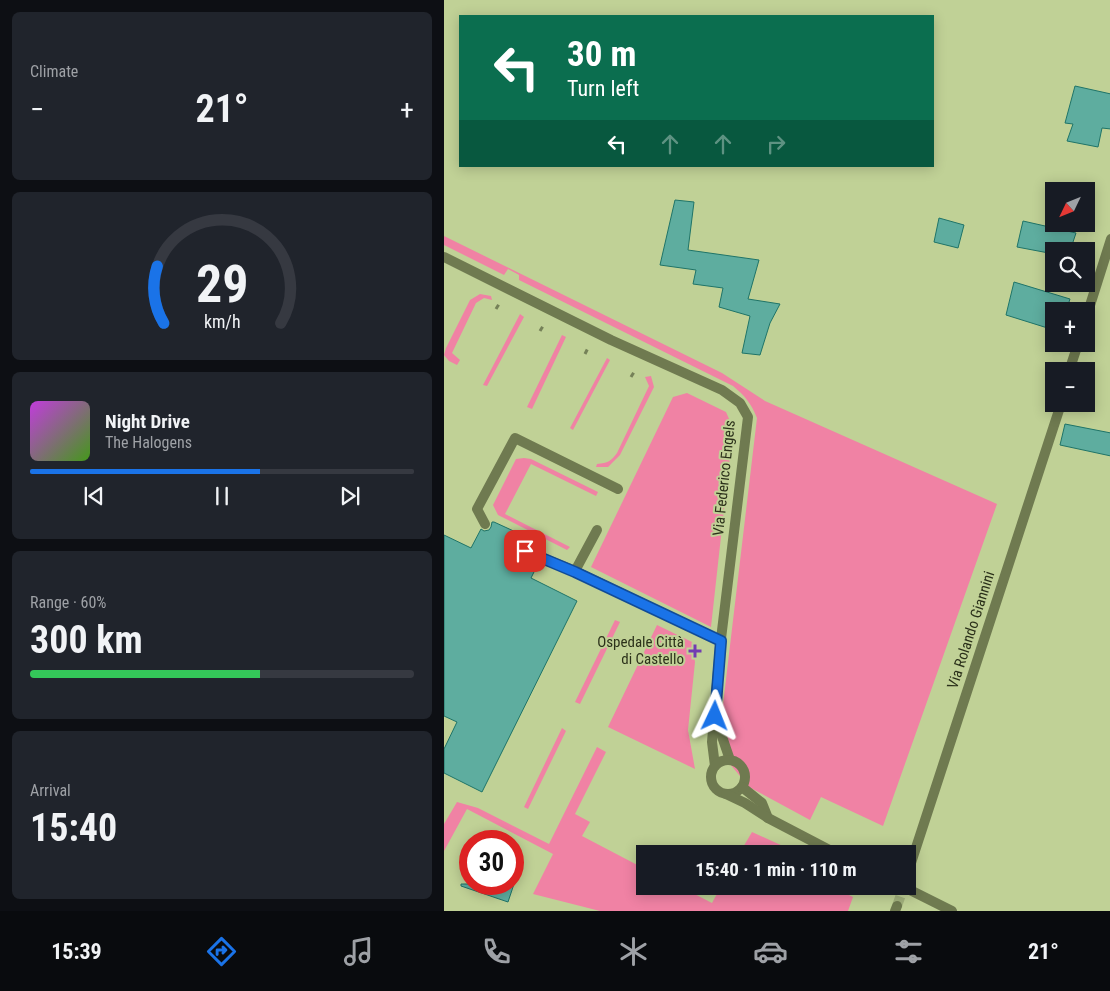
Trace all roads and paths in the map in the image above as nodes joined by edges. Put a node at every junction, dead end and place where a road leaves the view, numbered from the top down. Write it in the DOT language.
graph roads {
  1 [pos="1110,239"];
  2 [pos="444,256"];
  3 [pos="1091,302"];
  4 [pos="499,304"];
  5 [pos="496,309"];
  6 [pos="543,326"];
  7 [pos="540,331"];
  8 [pos="588,348"];
  9 [pos="585,354"];
  10 [pos="634,372"];
  11 [pos="630,377"];
  12 [pos="1058,412"];
  13 [pos="618,489"];
  14 [pos="485,524"];
  15 [pos="597,530"];
  16 [pos="525,551"];
  17 [pos="575,572"];
  18 [pos="721,641"];
  19 [pos="715,716"];
  20 [pos="730,760"];
  21 [pos="715,766"];
  22 [pos="742,788"];
  23 [pos="726,794"];
  24 [pos="768,818"];
  25 [pos="820,845"];
  26 [pos="916,848"];
  27 [pos="916,893"];
  28 [pos="952,911"];
  1 -- 3 [label="street"];
  2 -- 18 [label="street, Via Federico Engels"];
  4 -- 5 [label="path"];
  6 -- 7 [label="path"];
  8 -- 9 [label="path"];
  10 -- 11 [label="path"];
  12 -- 26 [label="street, Via Rolando Giannini"];
  13 -- 14 [label="street"];
  15 -- 17 [label="street"];
  16 -- 17 [label="street"];
  17 -- 18 [label="street"];
  18 -- 19 [label="street, Via Federico Engels"];
  19 -- 20 [label="street"];
  19 -- 21 [label="street, Via Federico Engels"];
  20 -- 21 [label="street"];
  20 -- 22 [label="street"];
  21 -- 23 [label="street"];
  22 -- 23 [label="street"];
  22 -- 24 [label="street"];
  23 -- 24 [label="street"];
  24 -- 25 [label="street"];
  27 -- 28 [label="street"];
}
